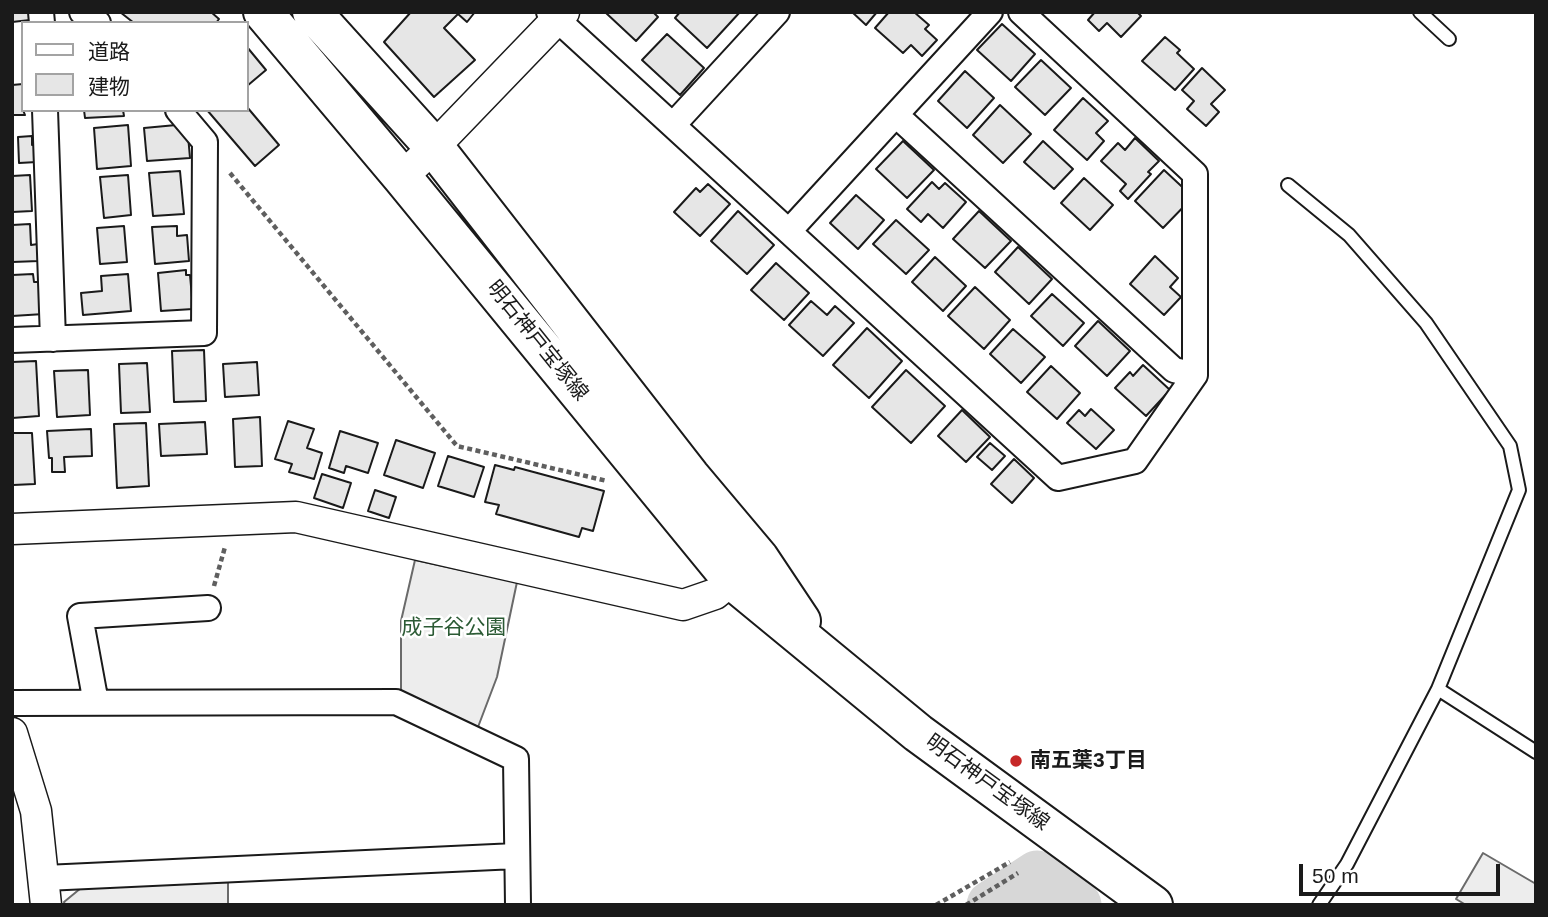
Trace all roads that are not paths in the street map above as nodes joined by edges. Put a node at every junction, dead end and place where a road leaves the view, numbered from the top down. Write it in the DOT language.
graph roads {
  1 [pos="262,12"];
  2 [pos="312,12"];
  3 [pos="777,12"];
  4 [pos="990,12"];
  5 [pos="1021,12"];
  6 [pos="1420,12"];
  7 [pos="556,15"];
  8 [pos="1449,39"];
  9 [pos="45,112"];
  10 [pos="180,112"];
  11 [pos="896,115"];
  12 [pos="673,125"];
  13 [pos="434,147"];
  14 [pos="402,177"];
  15 [pos="1288,185"];
  16 [pos="789,231"];
  17 [pos="53,339"];
  18 [pos="12,340"];
  19 [pos="1195,375"];
  20 [pos="12,529"];
  21 [pos="746,569"];
  22 [pos="208,608"];
  23 [pos="1438,689"];
  24 [pos="12,703"];
  25 [pos="96,703"];
  26 [pos="12,733"];
  27 [pos="1536,752"];
  28 [pos="516,856"];
  29 [pos="46,891"];
  30 [pos="518,905"];
  31 [pos="1153,905"];
  32 [pos="1319,905"];
  1 -- 14 [label="main road, 明石神戸宝塚線"];
  2 -- 13 [label="main road, 明石神戸宝塚線"];
  3 -- 12 [label="street"];
  4 -- 11 [label="street"];
  5 -- 19 [label="street"];
  6 -- 8 [label="lane"];
  7 -- 12 [label="street"];
  7 -- 13 [label="street"];
  9 -- 17 [label="street"];
  10 -- 17 [label="street"];
  11 -- 16 [label="street"];
  11 -- 19 [label="street"];
  12 -- 16 [label="street"];
  13 -- 14 [label="street"];
  13 -- 21 [label="main road, 明石神戸宝塚線"];
  14 -- 21 [label="main road, 明石神戸宝塚線"];
  15 -- 23 [label="lane"];
  16 -- 19 [label="street"];
  17 -- 18 [label="street"];
  20 -- 21 [label="street"];
  21 -- 31 [label="main road, 明石神戸宝塚線"];
  22 -- 25 [label="street"];
  23 -- 27 [label="lane"];
  23 -- 32 [label="lane"];
  24 -- 25 [label="street"];
  25 -- 28 [label="street"];
  26 -- 29 [label="street"];
  28 -- 29 [label="street"];
  28 -- 30 [label="street"];
}
